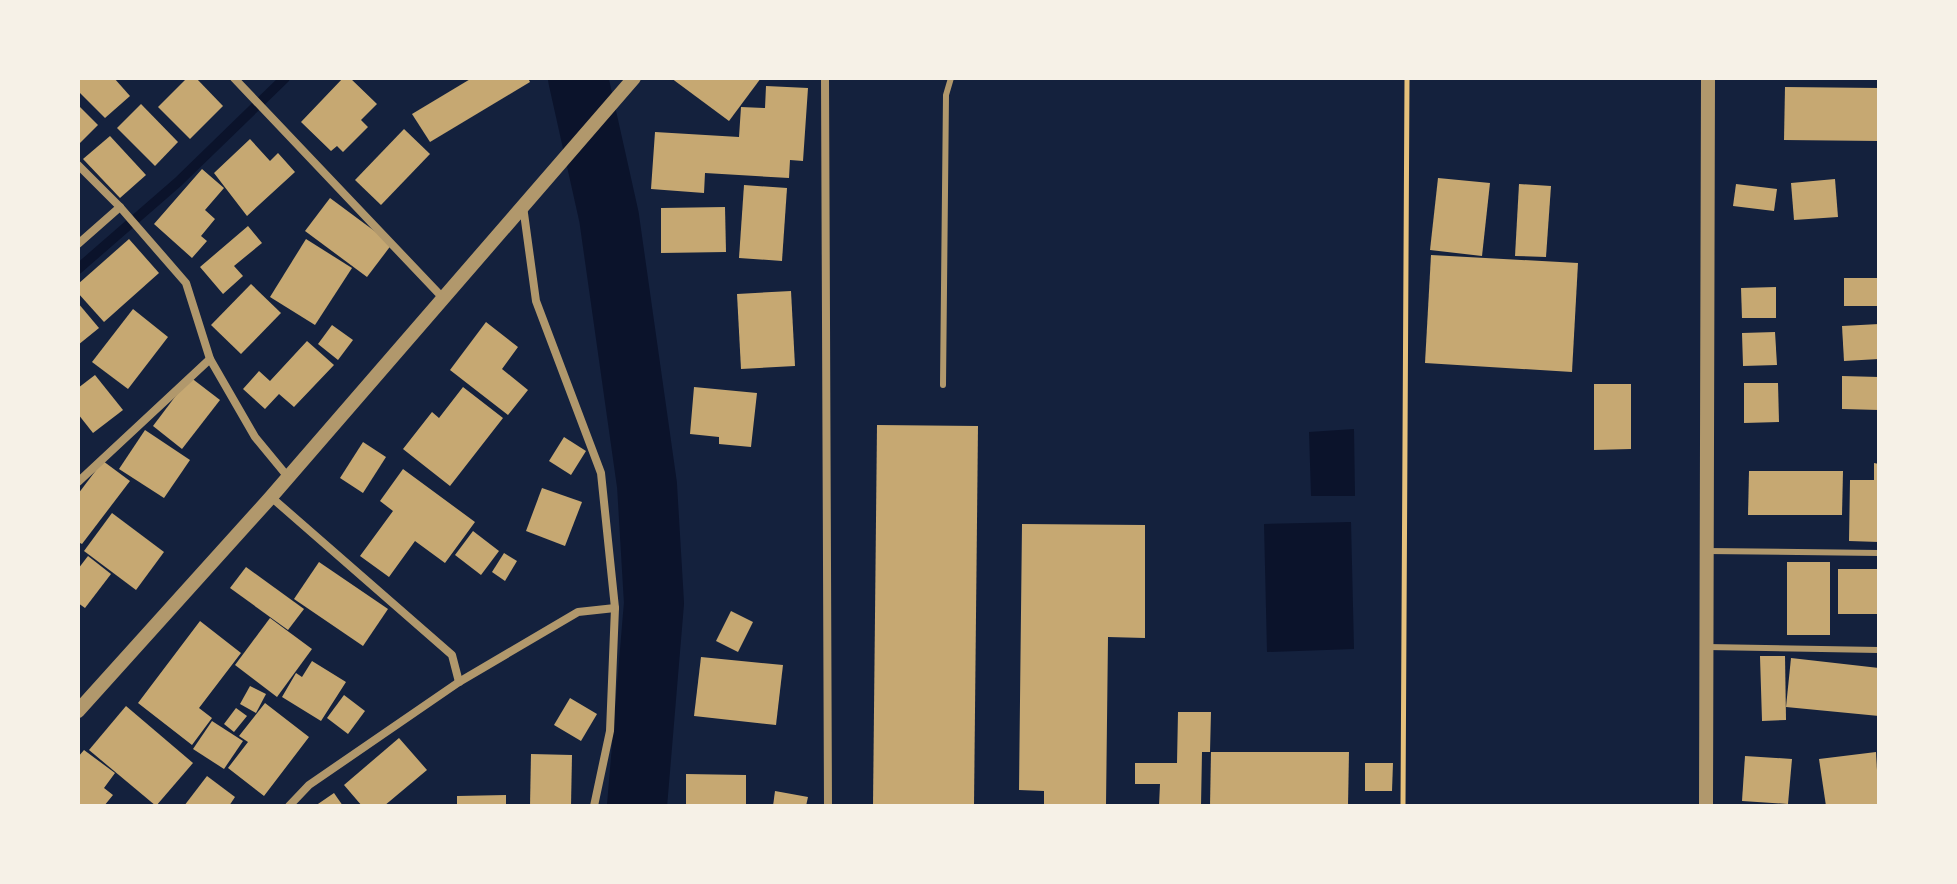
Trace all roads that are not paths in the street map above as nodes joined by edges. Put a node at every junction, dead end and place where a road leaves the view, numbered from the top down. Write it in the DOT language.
graph roads {
  1 [pos="234,78"];
  2 [pos="634,78"];
  3 [pos="825,78"];
  4 [pos="951,78"];
  5 [pos="1708,78"];
  6 [pos="78,165"];
  7 [pos="523,204"];
  8 [pos="120,207"];
  9 [pos="78,244"];
  10 [pos="443,298"];
  11 [pos="210,359"];
  12 [pos="943,385"];
  13 [pos="288,477"];
  14 [pos="78,482"];
  15 [pos="271,497"];
  16 [pos="1705,551"];
  17 [pos="1879,553"];
  18 [pos="615,608"];
  19 [pos="1707,647"];
  20 [pos="1879,650"];
  21 [pos="459,682"];
  22 [pos="78,711"];
  23 [pos="289,806"];
  24 [pos="594,806"];
  25 [pos="828,806"];
  26 [pos="1706,806"];
  1 -- 10 [label="street"];
  2 -- 7 [label="street"];
  3 -- 25 [label="street"];
  4 -- 12 [label="lane"];
  5 -- 16 [label="street"];
  6 -- 8 [label="street"];
  7 -- 10 [label="street"];
  7 -- 18 [label="street"];
  8 -- 9 [label="street"];
  8 -- 11 [label="street"];
  10 -- 13 [label="street"];
  11 -- 13 [label="street"];
  11 -- 14 [label="street"];
  13 -- 15 [label="street"];
  15 -- 21 [label="street"];
  15 -- 22 [label="street"];
  16 -- 17 [label="lane"];
  16 -- 19 [label="street"];
  18 -- 21 [label="street"];
  18 -- 24 [label="street"];
  19 -- 20 [label="lane"];
  19 -- 26 [label="street"];
  21 -- 23 [label="street"];
}
